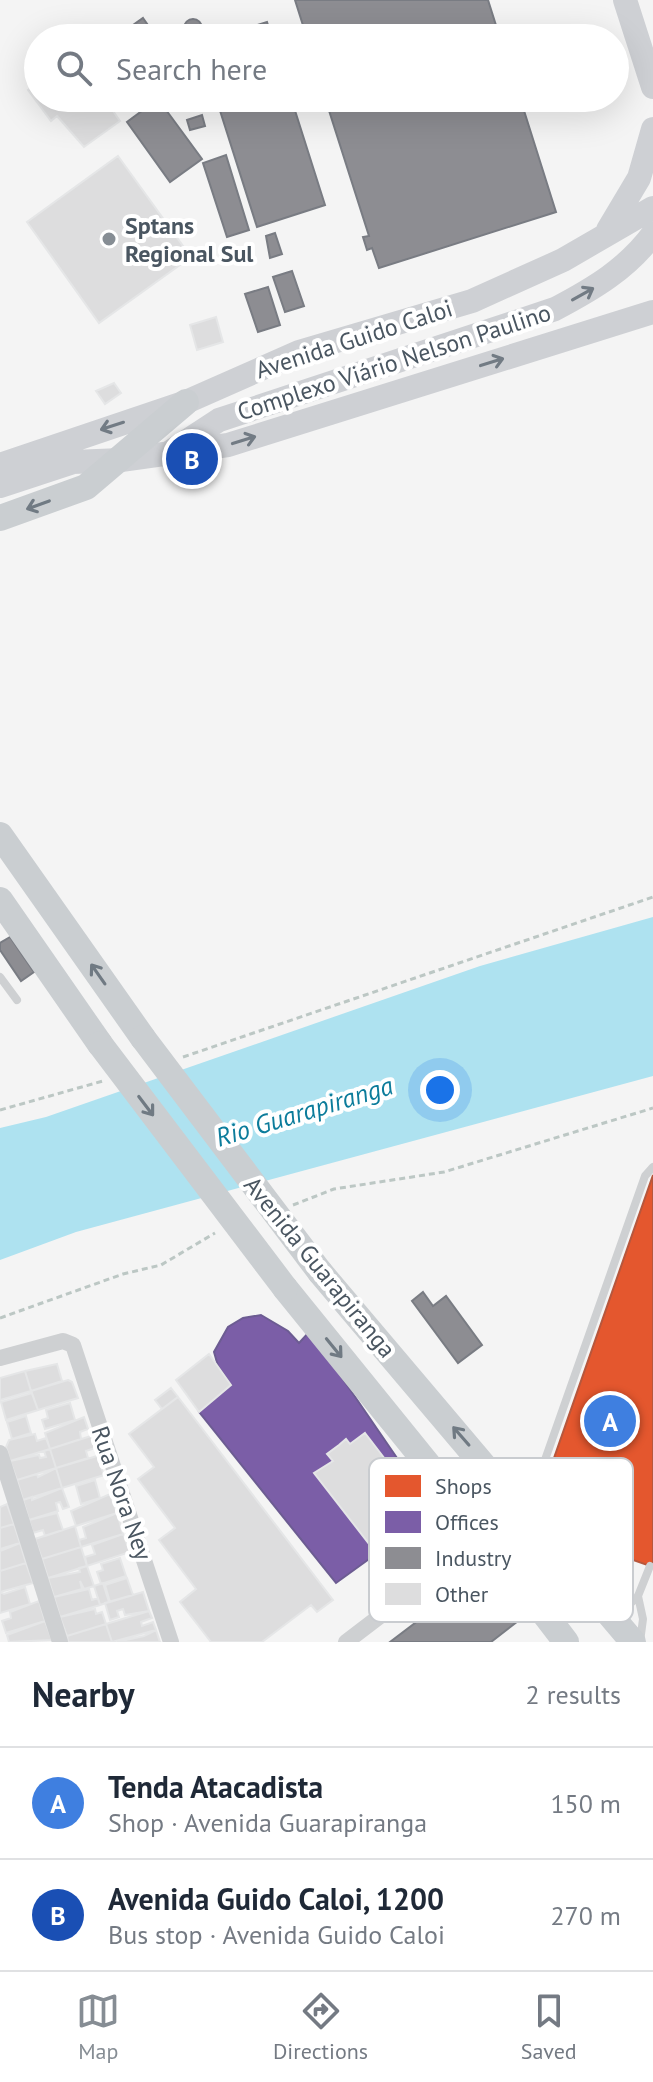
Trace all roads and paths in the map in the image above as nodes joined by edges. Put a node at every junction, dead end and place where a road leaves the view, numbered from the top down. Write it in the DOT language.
graph roads {
  1 [pos="625,0"];
  2 [pos="653,87"];
  3 [pos="653,129"];
  4 [pos="653,151"];
  5 [pos="652,215"];
  6 [pos="653,234"];
  7 [pos="604,235"];
  8 [pos="653,312"];
  9 [pos="186,402"];
  10 [pos="167,454"];
  11 [pos="121,460"];
  12 [pos="0,465"];
  13 [pos="0,486"];
  14 [pos="0,518"];
  15 [pos="0,835"];
  16 [pos="653,897"];
  17 [pos="0,900"];
  18 [pos="0,977"];
  19 [pos="17,1000"];
  20 [pos="170,1061"];
  21 [pos="113,1078"];
  22 [pos="653,1108"];
  23 [pos="0,1110"];
  24 [pos="653,1167"];
  25 [pos="291,1206"];
  26 [pos="221,1231"];
  27 [pos="0,1318"];
  28 [pos="0,1358"];
  29 [pos="0,1453"];
  30 [pos="422,1458"];
  31 [pos="480,1458"];
  32 [pos="545,1458"];
  33 [pos="650,1566"];
  34 [pos="638,1596"];
  35 [pos="633,1601"];
  36 [pos="372,1622"];
  37 [pos="551,1622"];
  38 [pos="617,1622"];
  39 [pos="60,1642"];
  40 [pos="171,1642"];
  41 [pos="346,1642"];
  42 [pos="566,1642"];
  43 [pos="633,1642"];
  44 [pos="640,1642"];
  1 -- 2 [label="main road"];
  3 -- 7 [label="main road"];
  4 -- 5 [label="main road"];
  5 -- 7 [label="main road, Avenida Guido Caloi"];
  10 -- 6 [label="main road, Complexo Viário Nelson Paulino, one-way"];
  7 -- 9 [label="main road, Avenida Guido Caloi"];
  10 -- 8 [label="main road, one-way"];
  9 -- 11 [label="main road"];
  9 -- 12 [label="main road, Avenida Guido Caloi, one-way"];
  10 -- 11 [label="main road"];
  11 -- 13 [label="main road"];
  11 -- 14 [label="main road, one-way"];
  31 -- 15 [label="main road, Avenida Guarapiranga, one-way, bridge"];
  16 -- 20 [label="path"];
  17 -- 30 [label="main road, Avenida Guarapiranga, one-way, bridge"];
  18 -- 19 [label="lane"];
  21 -- 23 [label="path"];
  22 -- 25 [label="path"];
  24 -- 32 [label="lane"];
  26 -- 27 [label="path"];
  28 -- 40 [label="street, Rua Nora Ney"];
  29 -- 39 [label="street"];
  33 -- 34 [label="lane"];
  34 -- 35 [label="lane"];
  34 -- 44 [label="lane"];
  36 -- 41 [label="street"];
  37 -- 42 [label="main road, Avenida Guarapiranga"];
  38 -- 43 [label="main road, Avenida Guarapiranga"];
}
